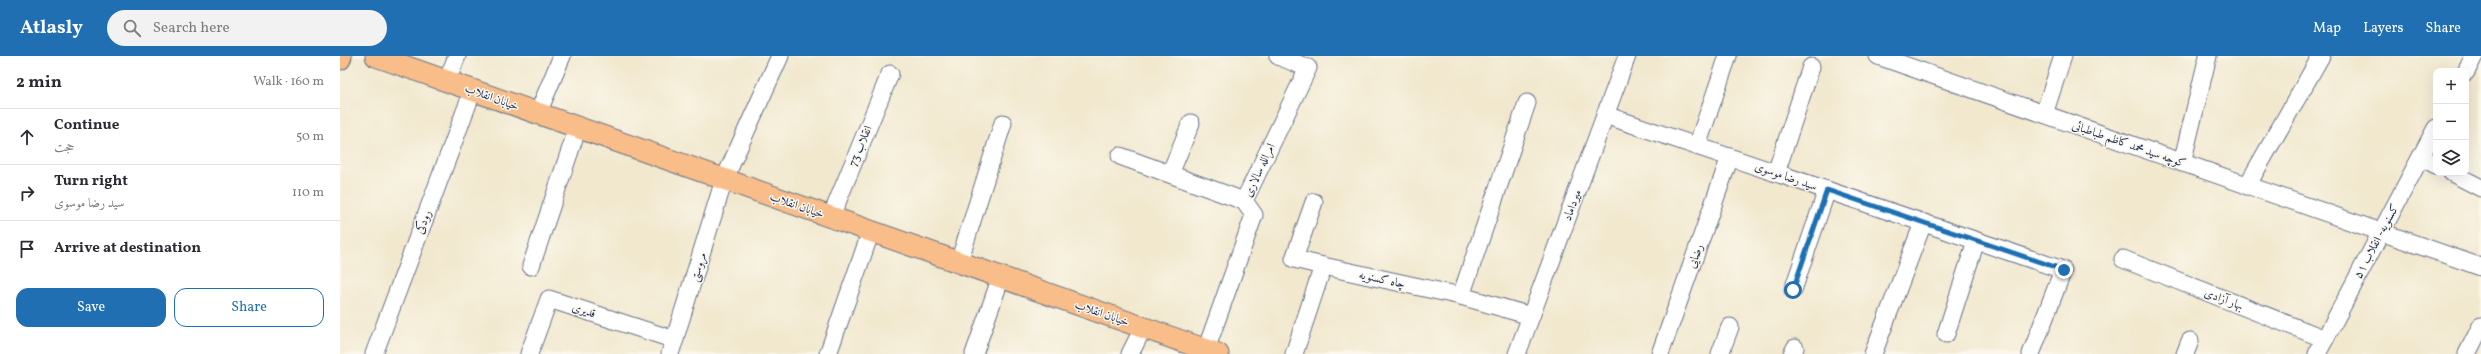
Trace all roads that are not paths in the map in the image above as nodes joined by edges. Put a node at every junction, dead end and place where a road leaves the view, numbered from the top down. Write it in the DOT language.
graph roads {
  1 [pos="341,56"];
  2 [pos="376,56"];
  3 [pos="457,56"];
  4 [pos="562,56"];
  5 [pos="780,56"];
  6 [pos="1278,56"];
  7 [pos="1627,56"];
  8 [pos="1728,56"];
  9 [pos="1878,56"];
  10 [pos="2063,56"];
  11 [pos="2208,56"];
  12 [pos="2321,56"];
  13 [pos="2474,56"];
  14 [pos="340,59"];
  15 [pos="1811,67"];
  16 [pos="2468,68"];
  17 [pos="890,74"];
  18 [pos="447,81"];
  19 [pos="473,90"];
  20 [pos="1526,103"];
  21 [pos="538,113"];
  22 [pos="2044,114"];
  23 [pos="1606,115"];
  24 [pos="1003,123"];
  25 [pos="1191,123"];
  26 [pos="578,127"];
  27 [pos="2433,134"];
  28 [pos="1697,146"];
  29 [pos="1120,156"];
  30 [pos="1730,157"];
  31 [pos="2421,157"];
  32 [pos="2182,163"];
  33 [pos="2433,163"];
  34 [pos="1776,172"];
  35 [pos="1170,174"];
  36 [pos="2458,176"];
  37 [pos="724,180"];
  38 [pos="2247,186"];
  39 [pos="2481,188"];
  40 [pos="1827,190"];
  41 [pos="1244,201"];
  42 [pos="1314,202"];
  43 [pos="831,217"];
  44 [pos="1923,223"];
  45 [pos="871,231"];
  46 [pos="2381,233"];
  47 [pos="1976,241"];
  48 [pos="2123,259"];
  49 [pos="958,262"];
  50 [pos="531,266"];
  51 [pos="1322,266"];
  52 [pos="2481,267"];
  53 [pos="1001,277"];
  54 [pos="1793,290"];
  55 [pos="1461,296"];
  56 [pos="1531,316"];
  57 [pos="2481,326"];
  58 [pos="1730,327"];
  59 [pos="1143,328"];
  60 [pos="1946,334"];
  61 [pos="2324,339"];
  62 [pos="673,347"];
  63 [pos="1212,352"];
  64 [pos="374,354"];
  65 [pos="529,354"];
  66 [pos="828,354"];
  67 [pos="974,354"];
  68 [pos="1130,354"];
  69 [pos="1294,354"];
  70 [pos="1517,354"];
  71 [pos="1660,354"];
  72 [pos="1720,354"];
  73 [pos="1873,354"];
  74 [pos="2031,354"];
  75 [pos="2317,354"];
  76 [pos="2466,354"];
  1 -- 14 [label="main road"];
  2 -- 18 [label="main road, خیابان انقلاب"];
  3 -- 18 [label="street"];
  4 -- 21 [label="street"];
  5 -- 37 [label="street, مروستی"];
  6 -- 41 [label="street, امرالله سالاری"];
  7 -- 23 [label="street, میرداماد"];
  8 -- 28 [label="street"];
  9 -- 22 [label="street, کوچه سید محمد کاظم طباطبائی"];
  10 -- 22 [label="street"];
  11 -- 32 [label="street"];
  12 -- 38 [label="street"];
  13 -- 16 [label="street"];
  15 -- 34 [label="street"];
  17 -- 43 [label="street, انقلاب 73"];
  18 -- 19 [label="main road, خیابان انقلاب"];
  19 -- 21 [label="main road, خیابان انقلاب"];
  19 -- 64 [label="street, رودکی"];
  20 -- 55 [label="street"];
  21 -- 26 [label="main road, خیابان انقلاب"];
  22 -- 32 [label="street, کوچه سید محمد کاظم طباطبائی"];
  23 -- 28 [label="street, سید رضا موسوی"];
  23 -- 56 [label="street, میرداماد"];
  24 -- 49 [label="street"];
  25 -- 35 [label="street"];
  26 -- 37 [label="main road, خیابان انقلاب"];
  26 -- 50 [label="street"];
  27 -- 31 [label="street, کسنویه- انقلاب ۵۱"];
  28 -- 30 [label="street, سید رضا موسوی"];
  29 -- 35 [label="street"];
  30 -- 34 [label="street, سید رضا موسوی"];
  30 -- 71 [label="street, رضایی"];
  31 -- 33 [label="street"];
  31 -- 46 [label="street, کسنویه- انقلاب ۵۱"];
  32 -- 38 [label="street, کوچه سید محمد کاظم طباطبائی"];
  34 -- 40 [label="street, سید رضا موسوی"];
  35 -- 41 [label="street"];
  36 -- 39 [label="street"];
  37 -- 43 [label="main road, خیابان انقلاب"];
  37 -- 62 [label="street, مروستی"];
  38 -- 46 [label="street, کوچه سید محمد کاظم طباطبائی"];
  40 -- 44 [label="street, سید رضا موسوی"];
  40 -- 54 [label="street"];
  41 -- 63 [label="street, امرالله سالاری"];
  42 -- 51 [label="street, چاه کسنویه"];
  43 -- 45 [label="main road, خیابان انقلاب"];
  44 -- 47 [label="street, سید رضا موسوی"];
  44 -- 73 [label="street"];
  45 -- 49 [label="main road, خیابان انقلاب"];
  45 -- 66 [label="street"];
  46 -- 52 [label="street, کوچه سید محمد کاظم طباطبائی"];
  46 -- 61 [label="street, کسنویه- انقلاب ۵۱"];
  47 -- 60 [label="street"];
  47 -- 74 [label="street, سید رضا موسوی"];
  48 -- 61 [label="street, بهار آزادی"];
  49 -- 53 [label="main road, خیابان انقلاب"];
  51 -- 55 [label="street, چاه کسنویه"];
  51 -- 69 [label="street"];
  53 -- 59 [label="main road, خیابان انقلاب"];
  53 -- 67 [label="street"];
  55 -- 56 [label="street, چاه کسنویه"];
  56 -- 70 [label="street, میرداماد"];
  57 -- 76 [label="street"];
  58 -- 72 [label="street"];
  59 -- 63 [label="main road, خیابان انقلاب"];
  59 -- 68 [label="street"];
  61 -- 75 [label="street, کسنویه- انقلاب ۵۱"];
  62 -- 65 [label="street, قدیری"];
}
